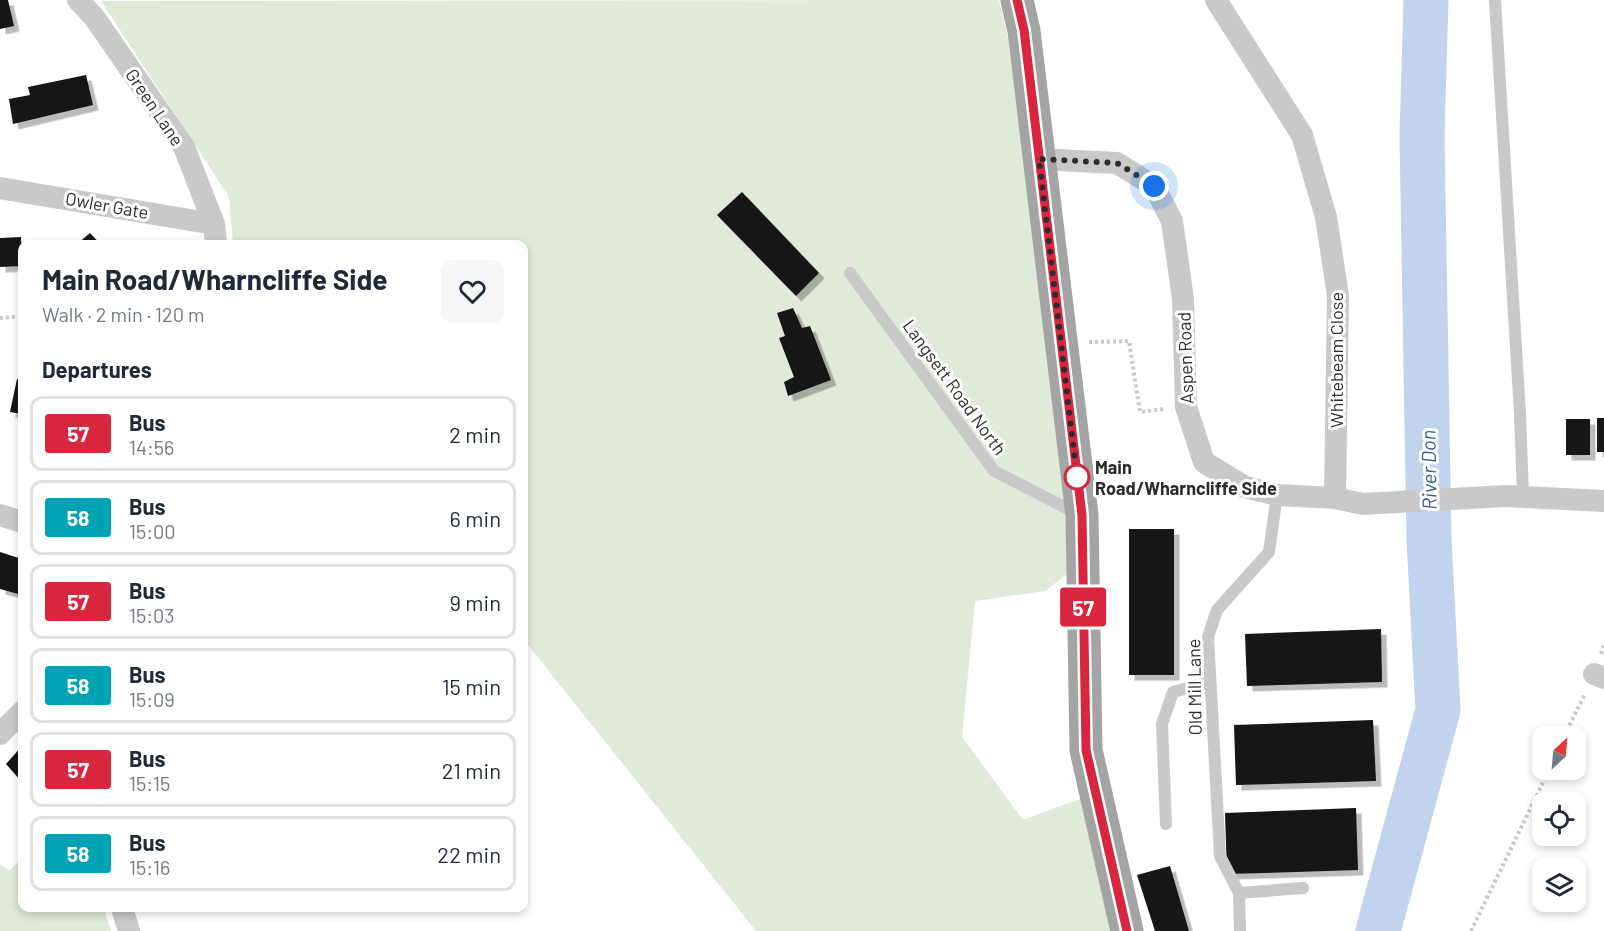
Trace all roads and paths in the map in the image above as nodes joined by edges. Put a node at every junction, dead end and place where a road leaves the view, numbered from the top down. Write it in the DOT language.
graph roads {
  1 [pos="78,0"];
  2 [pos="1017,0"];
  3 [pos="1216,0"];
  4 [pos="1495,0"];
  5 [pos="1039,159"];
  6 [pos="0,188"];
  7 [pos="215,234"];
  8 [pos="850,273"];
  9 [pos="18,316"];
  10 [pos="0,318"];
  11 [pos="1061,343"];
  12 [pos="1140,412"];
  13 [pos="1277,495"];
  14 [pos="1514,496"];
  15 [pos="1335,498"];
  16 [pos="1604,501"];
  17 [pos="0,515"];
  18 [pos="1082,515"];
  19 [pos="18,521"];
  20 [pos="1210,682"];
  21 [pos="18,716"];
  22 [pos="0,734"];
  23 [pos="1543,780"];
  24 [pos="1167,824"];
  25 [pos="1303,888"];
  26 [pos="1239,894"];
  27 [pos="123,912"];
  28 [pos="129,931"];
  29 [pos="1127,931"];
  30 [pos="1240,931"];
  31 [pos="1471,931"];
  1 -- 7 [label="street, Green Lane"];
  2 -- 5 [label="main road"];
  3 -- 15 [label="street, Whitebeam Close"];
  4 -- 14 [label="lane"];
  5 -- 11 [label="main road"];
  5 -- 13 [label="street, Aspen Road"];
  6 -- 7 [label="street, Owler Gate"];
  8 -- 18 [label="lane, Langsett Road North"];
  9 -- 10 [label="path"];
  11 -- 12 [label="path"];
  11 -- 18 [label="main road"];
  13 -- 15 [label="street, Aspen Road"];
  13 -- 20 [label="lane, Old Mill Lane"];
  14 -- 15 [label="street, Aspen Road"];
  14 -- 16 [label="street, Aspen Road"];
  17 -- 19 [label="street"];
  18 -- 29 [label="main road"];
  20 -- 24 [label="lane"];
  20 -- 26 [label="lane, Old Mill Lane"];
  21 -- 22 [label="street"];
  23 -- 31 [label="path"];
  25 -- 26 [label="lane"];
  26 -- 30 [label="lane, Old Mill Lane"];
  27 -- 28 [label="street"];
}
